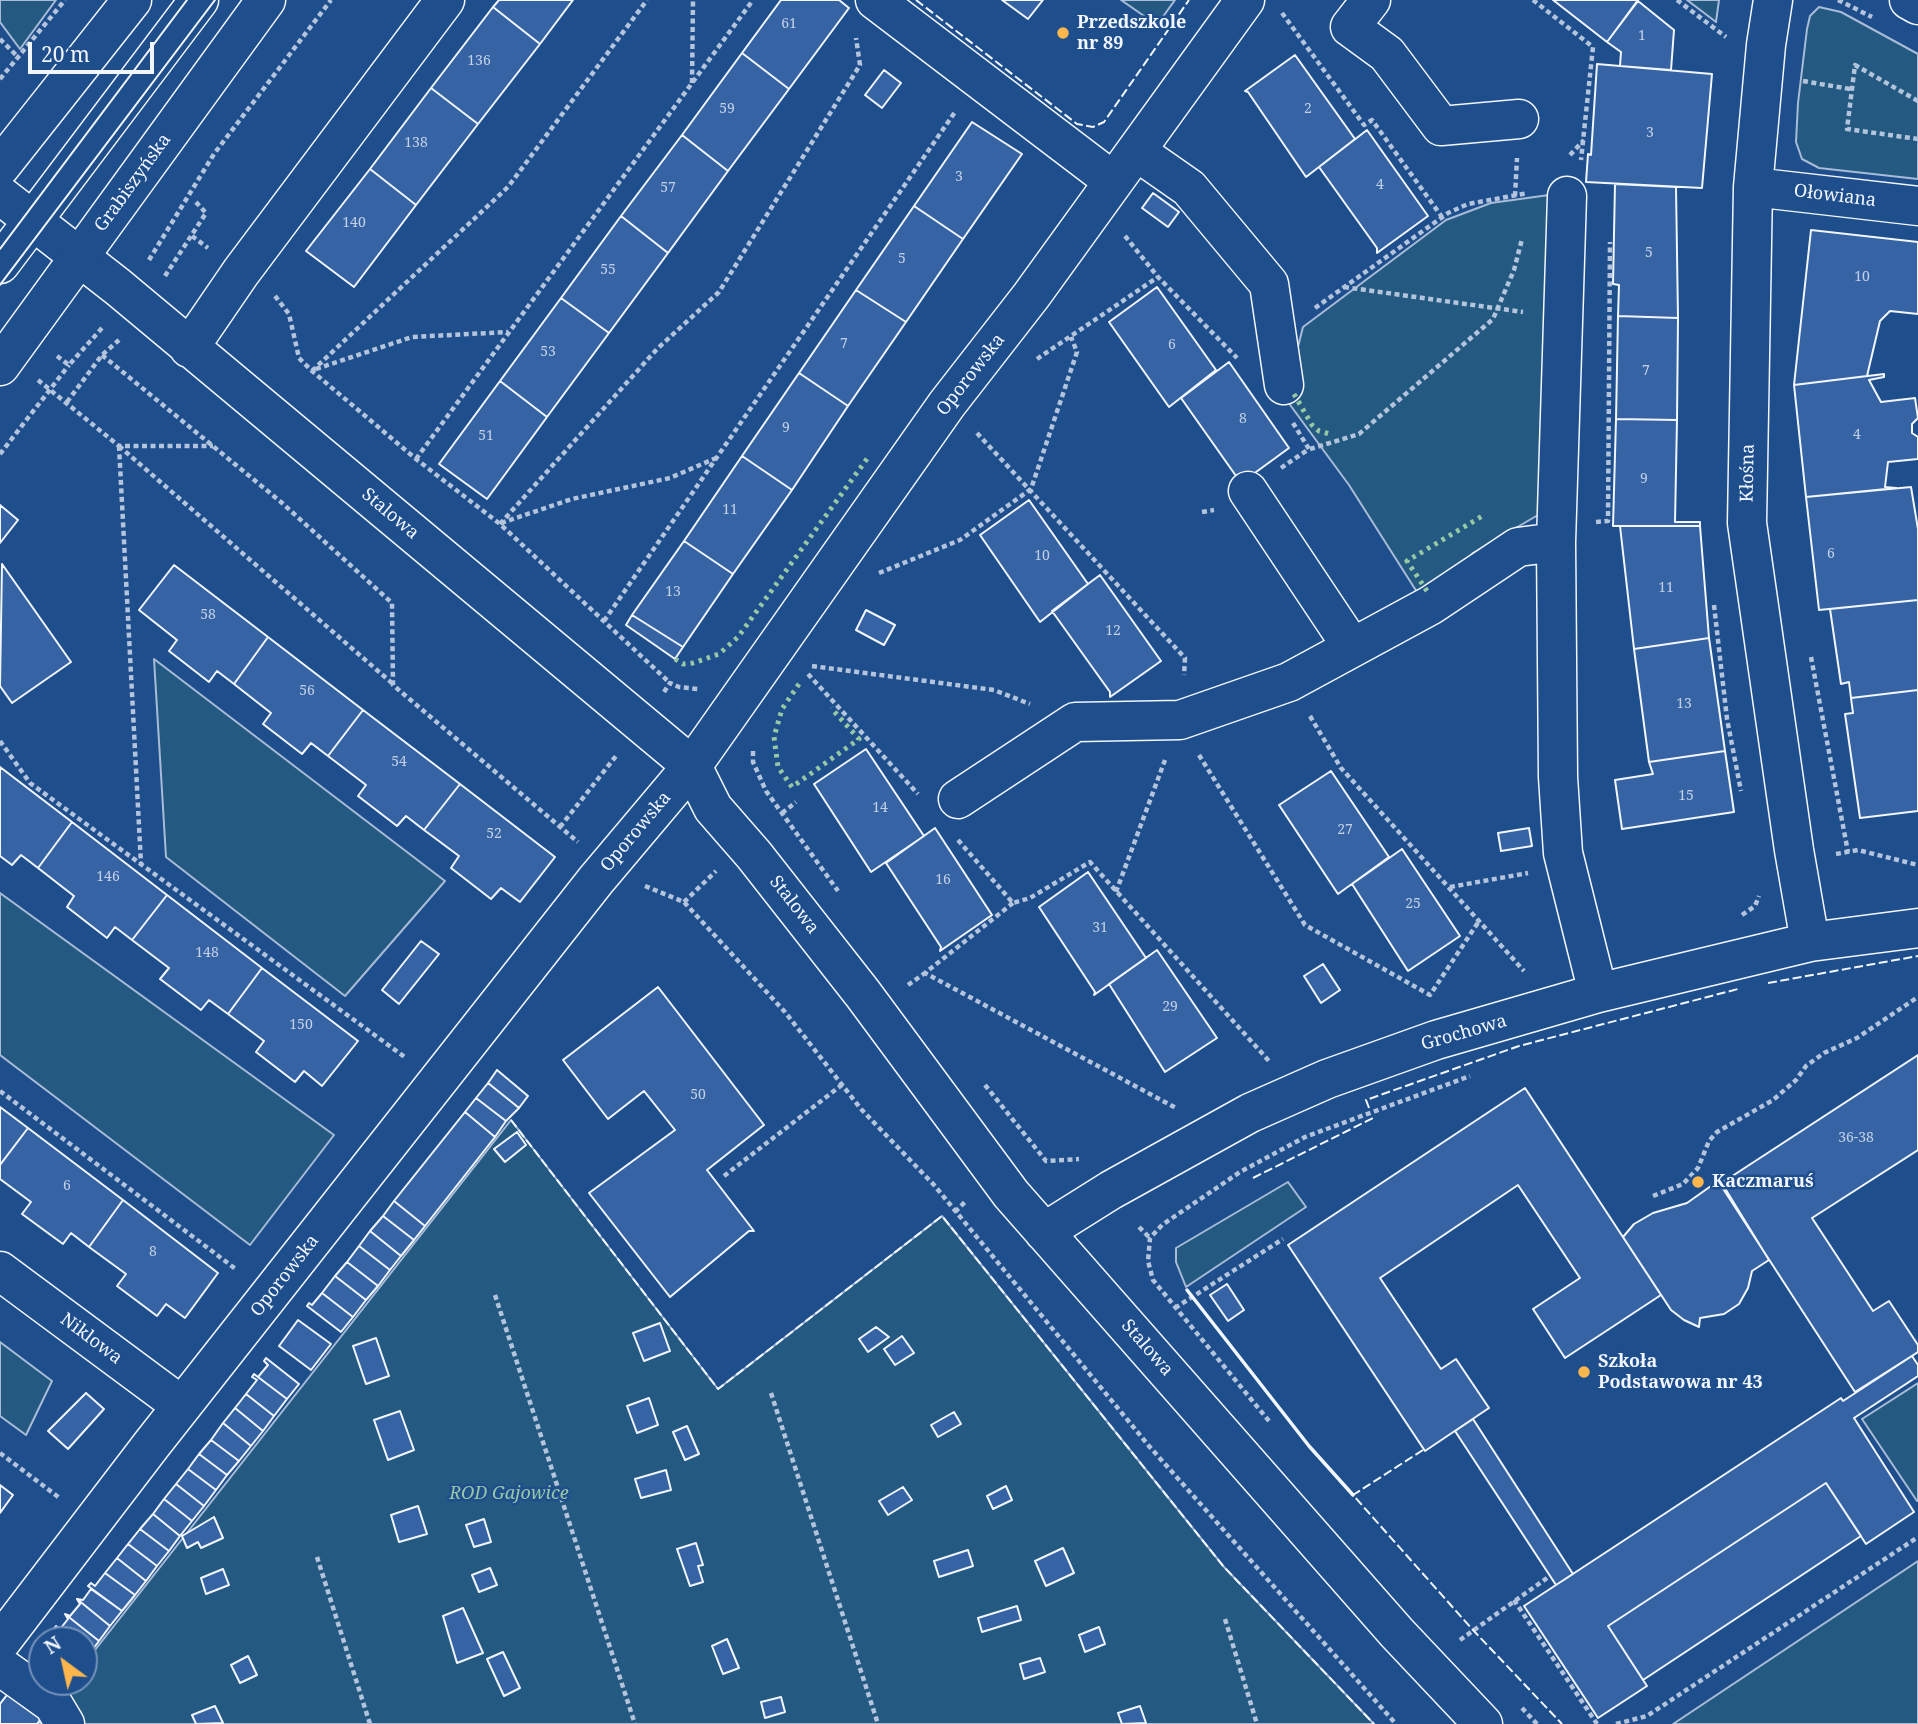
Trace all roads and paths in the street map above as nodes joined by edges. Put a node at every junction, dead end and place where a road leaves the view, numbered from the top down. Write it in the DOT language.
graph roads {
  1 [pos="65,0"];
  2 [pos="132,0"];
  3 [pos="199,0"];
  4 [pos="266,0"];
  5 [pos="331,0"];
  6 [pos="445,0"];
  7 [pos="647,0"];
  8 [pos="693,0"];
  9 [pos="753,0"];
  10 [pos="1371,0"];
  11 [pos="1533,0"];
  12 [pos="1677,0"];
  13 [pos="1773,0"];
  14 [pos="1909,0"];
  15 [pos="1918,5"];
  16 [pos="1263,6"];
  17 [pos="868,14"];
  18 [pos="0,39"];
  19 [pos="1729,39"];
  20 [pos="19,58"];
  21 [pos="0,79"];
  22 [pos="1792,79"];
  23 [pos="692,83"];
  24 [pos="1850,89"];
  25 [pos="1918,101"];
  26 [pos="961,103"];
  27 [pos="1519,119"];
  28 [pos="1918,139"];
  29 [pos="1584,141"];
  30 [pos="1136,151"];
  31 [pos="0,167"];
  32 [pos="1113,181"];
  33 [pos="1556,183"];
  34 [pos="1753,187"];
  35 [pos="0,195"];
  36 [pos="194,200"];
  37 [pos="1918,206"];
  38 [pos="1442,216"];
  39 [pos="33,219"];
  40 [pos="1121,230"];
  41 [pos="1525,230"];
  42 [pos="80,257"];
  43 [pos="149,259"];
  44 [pos="0,264"];
  45 [pos="1158,277"];
  46 [pos="163,279"];
  47 [pos="1344,287"];
  48 [pos="268,291"];
  49 [pos="1498,309"];
  50 [pos="1563,318"];
  51 [pos="102,329"];
  52 [pos="509,332"];
  53 [pos="1277,335"];
  54 [pos="123,336"];
  55 [pos="1071,337"];
  56 [pos="189,348"];
  57 [pos="53,354"];
  58 [pos="102,355"];
  59 [pos="1028,364"];
  60 [pos="69,365"];
  61 [pos="1244,365"];
  62 [pos="0,366"];
  63 [pos="312,371"];
  64 [pos="1284,384"];
  65 [pos="49,387"];
  66 [pos="67,402"];
  67 [pos="970,426"];
  68 [pos="119,446"];
  69 [pos="214,446"];
  70 [pos="1309,449"];
  71 [pos="0,454"];
  72 [pos="717,458"];
  73 [pos="416,459"];
  74 [pos="1031,489"];
  75 [pos="1248,491"];
  76 [pos="500,524"];
  77 [pos="1556,542"];
  78 [pos="878,574"];
  79 [pos="604,621"];
  80 [pos="1352,647"];
  81 [pos="1809,647"];
  82 [pos="810,666"];
  83 [pos="805,671"];
  84 [pos="1289,682"];
  85 [pos="670,683"];
  86 [pos="393,685"];
  87 [pos="1180,720"];
  88 [pos="1075,722"];
  89 [pos="0,741"];
  90 [pos="754,747"];
  91 [pos="616,755"];
  92 [pos="692,766"];
  93 [pos="940,799"];
  94 [pos="796,802"];
  95 [pos="782,813"];
  96 [pos="774,818"];
  97 [pos="560,827"];
  98 [pos="955,836"];
  99 [pos="581,845"];
  100 [pos="1848,852"];
  101 [pos="1828,855"];
  102 [pos="141,865"];
  103 [pos="1918,865"];
  104 [pos="1566,866"];
  105 [pos="719,868"];
  106 [pos="634,881"];
  107 [pos="1449,887"];
  108 [pos="839,892"];
  109 [pos="1116,892"];
  110 [pos="684,902"];
  111 [pos="1013,903"];
  112 [pos="1479,921"];
  113 [pos="1918,928"];
  114 [pos="1811,942"];
  115 [pos="925,973"];
  116 [pos="901,975"];
  117 [pos="1527,975"];
  118 [pos="908,985"];
  119 [pos="1598,993"];
  120 [pos="914,994"];
  121 [pos="1918,997"];
  122 [pos="409,1060"];
  123 [pos="1274,1066"];
  124 [pos="1474,1074"];
  125 [pos="983,1082"];
  126 [pos="843,1084"];
  127 [pos="0,1091"];
  128 [pos="1183,1112"];
  129 [pos="1087,1155"];
  130 [pos="724,1177"];
  131 [pos="1653,1196"];
  132 [pos="1139,1227"];
  133 [pos="1044,1232"];
  134 [pos="1150,1238"];
  135 [pos="1283,1239"];
  136 [pos="0,1271"];
  137 [pos="246,1277"];
  138 [pos="495,1295"];
  139 [pos="1175,1308"];
  140 [pos="771,1393"];
  141 [pos="182,1406"];
  142 [pos="1271,1422"];
  143 [pos="0,1453"];
  144 [pos="62,1501"];
  145 [pos="1918,1537"];
  146 [pos="317,1557"];
  147 [pos="1547,1578"];
  148 [pos="1514,1600"];
  149 [pos="1225,1619"];
  150 [pos="1450,1631"];
  151 [pos="1459,1641"];
  152 [pos="0,1643"];
  153 [pos="1468,1650"];
  154 [pos="0,1666"];
  155 [pos="1519,1706"];
  156 [pos="65,1724"];
  157 [pos="370,1724"];
  158 [pos="635,1724"];
  159 [pos="877,1724"];
  160 [pos="1257,1724"];
  161 [pos="1396,1724"];
  162 [pos="1483,1724"];
  163 [pos="1536,1724"];
  164 [pos="1597,1724"];
  165 [pos="1616,1724"];
  1 -- 20 [label="path"];
  2 -- 31 [label="street"];
  3 -- 39 [label="street"];
  4 -- 42 [label="street, Grabiszyńska"];
  5 -- 43 [label="path"];
  6 -- 56 [label="street"];
  7 -- 63 [label="path"];
  8 -- 23 [label="path"];
  9 -- 23 [label="path"];
  10 -- 27 [label="street"];
  11 -- 29 [label="path"];
  12 -- 19 [label="path"];
  13 -- 34 [label="street, Kłośna"];
  14 -- 15 [label="street"];
  16 -- 30 [label="street, Oporowska"];
  16 -- 38 [label="path"];
  17 -- 32 [label="street"];
  17 -- 76 [label="path"];
  18 -- 20 [label="path"];
  20 -- 21 [label="path"];
  22 -- 24 [label="path"];
  23 -- 52 [label="path"];
  24 -- 25 [label="path"];
  24 -- 28 [label="path"];
  26 -- 72 [label="path"];
  29 -- 33 [label="path"];
  29 -- 33 [label="path"];
  30 -- 32 [label="street, Oporowska"];
  30 -- 53 [label="street"];
  32 -- 92 [label="street, Oporowska"];
  33 -- 38 [label="path"];
  33 -- 50 [label="street"];
  34 -- 37 [label="street, Ołowiana"];
  34 -- 114 [label="street, Kłośna"];
  35 -- 39 [label="street, Stalowa"];
  36 -- 46 [label="path"];
  38 -- 47 [label="path"];
  39 -- 42 [label="street, Stalowa"];
  39 -- 44 [label="street"];
  40 -- 45 [label="path"];
  41 -- 49 [label="path"];
  42 -- 56 [label="street, Stalowa"];
  42 -- 62 [label="street, Grabiszyńska"];
  45 -- 55 [label="path"];
  45 -- 61 [label="path"];
  47 -- 49 [label="path"];
  47 -- 53 [label="path"];
  48 -- 63 [label="path"];
  49 -- 50 [label="path"];
  49 -- 70 [label="path"];
  50 -- 77 [label="street"];
  51 -- 60 [label="path"];
  52 -- 63 [label="path"];
  52 -- 73 [label="path"];
  53 -- 64 [label="street"];
  54 -- 58 [label="path"];
  55 -- 59 [label="path"];
  55 -- 74 [label="path"];
  56 -- 92 [label="street, Stalowa"];
  57 -- 60 [label="path"];
  58 -- 66 [label="path"];
  58 -- 69 [label="path"];
  60 -- 65 [label="path"];
  63 -- 73 [label="path"];
  65 -- 66 [label="path"];
  65 -- 71 [label="path"];
  66 -- 68 [label="path"];
  67 -- 74 [label="path"];
  68 -- 69 [label="path"];
  68 -- 86 [label="path"];
  68 -- 102 [label="path"];
  69 -- 86 [label="path"];
  72 -- 76 [label="path"];
  72 -- 79 [label="path"];
  73 -- 76 [label="path"];
  74 -- 78 [label="path"];
  74 -- 87 [label="path"];
  75 -- 80 [label="street"];
  76 -- 79 [label="path"];
  77 -- 80 [label="street"];
  77 -- 104 [label="street"];
  79 -- 85 [label="path"];
  80 -- 84 [label="street"];
  81 -- 100 [label="path"];
  82 -- 88 [label="path"];
  83 -- 93 [label="path"];
  84 -- 87 [label="street"];
  84 -- 107 [label="path"];
  86 -- 97 [label="path"];
  87 -- 88 [label="street"];
  87 -- 109 [label="path"];
  87 -- 112 [label="path"];
  88 -- 93 [label="street"];
  89 -- 102 [label="path"];
  90 -- 95 [label="path"];
  91 -- 97 [label="path"];
  92 -- 133 [label="street, Stalowa"];
  92 -- 141 [label="street, Oporowska"];
  94 -- 95 [label="path"];
  95 -- 96 [label="path"];
  95 -- 108 [label="path"];
  97 -- 99 [label="path"];
  98 -- 111 [label="path"];
  100 -- 101 [label="path"];
  100 -- 103 [label="path"];
  102 -- 122 [label="path"];
  104 -- 107 [label="path"];
  104 -- 119 [label="street"];
  105 -- 110 [label="path"];
  106 -- 110 [label="path"];
  107 -- 112 [label="path"];
  109 -- 111 [label="path"];
  109 -- 123 [label="path"];
  110 -- 126 [label="path"];
  111 -- 115 [label="path"];
  112 -- 117 [label="path"];
  113 -- 114 [label="street, Grochowa"];
  114 -- 119 [label="street, Grochowa"];
  115 -- 118 [label="path"];
  115 -- 128 [label="path"];
  116 -- 118 [label="path"];
  118 -- 120 [label="path"];
  119 -- 133 [label="street, Grochowa"];
  121 -- 131 [label="path"];
  124 -- 134 [label="path"];
  125 -- 129 [label="path"];
  126 -- 130 [label="path"];
  126 -- 161 [label="path"];
  127 -- 137 [label="path"];
  132 -- 134 [label="path"];
  133 -- 162 [label="street, Stalowa"];
  134 -- 139 [label="path"];
  135 -- 139 [label="path"];
  136 -- 141 [label="street, Niklowa"];
  138 -- 158 [label="path"];
  139 -- 142 [label="path"];
  140 -- 159 [label="path"];
  141 -- 152 [label="street, Oporowska"];
  143 -- 144 [label="path"];
  145 -- 165 [label="path"];
  146 -- 157 [label="path"];
  147 -- 148 [label="path"];
  148 -- 151 [label="path"];
  148 -- 164 [label="path"];
  149 -- 160 [label="path"];
  150 -- 151 [label="path"];
  151 -- 153 [label="path"];
  154 -- 156 [label="street"];
  155 -- 163 [label="path"];
}
